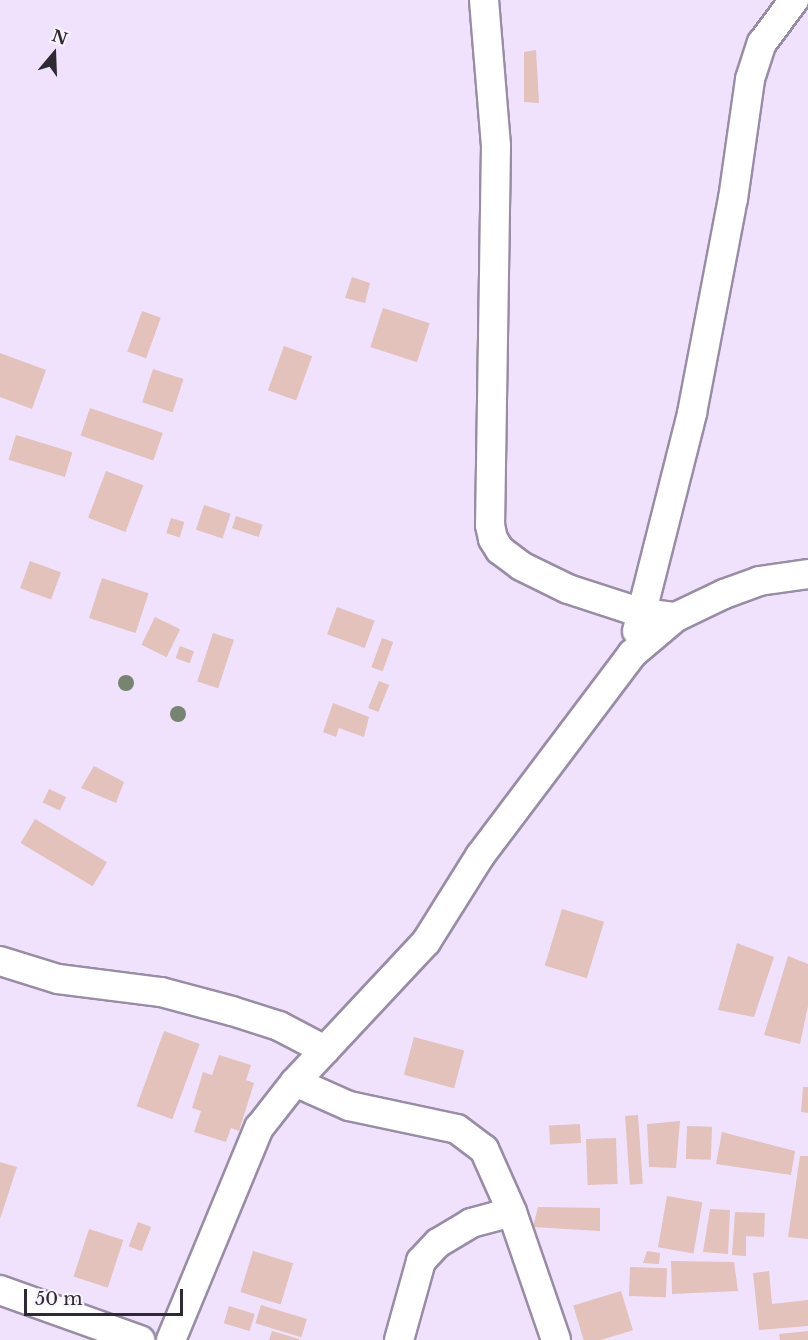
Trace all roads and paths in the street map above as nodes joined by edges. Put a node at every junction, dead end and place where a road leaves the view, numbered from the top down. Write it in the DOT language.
graph roads {
  1 [pos="484,0"];
  2 [pos="794,0"];
  3 [pos="808,574"];
  4 [pos="642,613"];
  5 [pos="676,617"];
  6 [pos="632,654"];
  7 [pos="0,961"];
  8 [pos="325,1050"];
  9 [pos="295,1082"];
  10 [pos="512,1212"];
  11 [pos="0,1290"];
  12 [pos="140,1340"];
  13 [pos="171,1340"];
  14 [pos="399,1340"];
  15 [pos="556,1340"];
  1 -- 4 [label="street"];
  2 -- 4 [label="street"];
  3 -- 5 [label="street"];
  4 -- 5 [label="street"];
  4 -- 6 [label="street"];
  5 -- 6 [label="street"];
  6 -- 8 [label="street"];
  7 -- 8 [label="street"];
  8 -- 9 [label="street"];
  9 -- 10 [label="street"];
  9 -- 13 [label="street"];
  10 -- 14 [label="street"];
  10 -- 15 [label="street"];
  11 -- 12 [label="street"];
}
